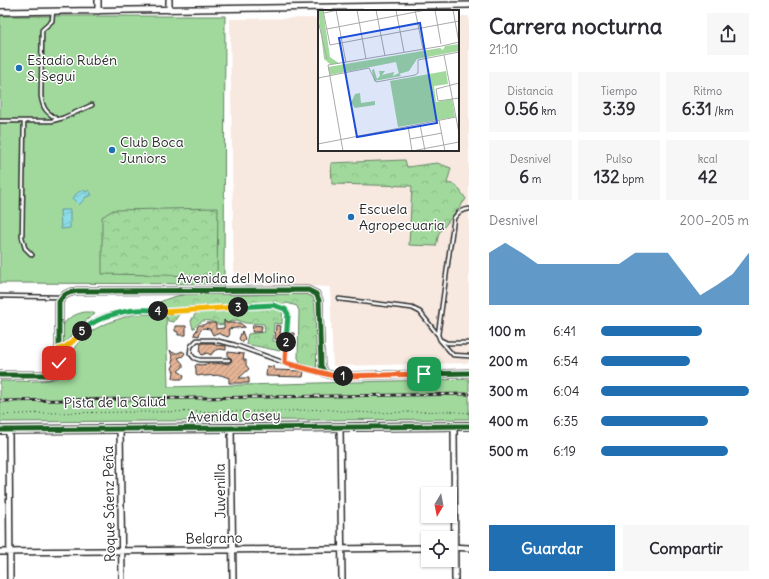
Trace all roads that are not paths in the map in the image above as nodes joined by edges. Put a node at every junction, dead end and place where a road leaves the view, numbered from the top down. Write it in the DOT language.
graph roads {
  1 [pos="98,0"];
  2 [pos="169,0"];
  3 [pos="469,5"];
  4 [pos="169,10"];
  5 [pos="53,11"];
  6 [pos="98,11"];
  7 [pos="0,12"];
  8 [pos="92,105"];
  9 [pos="57,119"];
  10 [pos="0,121"];
  11 [pos="24,121"];
  12 [pos="469,209"];
  13 [pos="32,255"];
  14 [pos="0,296"];
  15 [pos="62,298"];
  16 [pos="339,299"];
  17 [pos="438,335"];
  18 [pos="440,340"];
  19 [pos="469,343"];
  20 [pos="59,349"];
  21 [pos="469,356"];
  22 [pos="229,360"];
  23 [pos="285,363"];
  24 [pos="325,373"];
  25 [pos="469,373"];
  26 [pos="0,375"];
  27 [pos="469,426"];
  28 [pos="231,427"];
  29 [pos="340,427"];
  30 [pos="454,427"];
  31 [pos="120,429"];
  32 [pos="0,430"];
  33 [pos="9,430"];
  34 [pos="453,531"];
  35 [pos="457,547"];
  36 [pos="421,548"];
  37 [pos="469,548"];
  38 [pos="342,549"];
  39 [pos="233,550"];
  40 [pos="122,551"];
  41 [pos="0,552"];
  42 [pos="10,552"];
  43 [pos="454,567"];
  44 [pos="10,579"];
  45 [pos="122,579"];
  46 [pos="233,579"];
  47 [pos="342,579"];
  48 [pos="455,579"];
  1 -- 6 [label="street"];
  2 -- 4 [label="street"];
  3 -- 4 [label="street"];
  4 -- 6 [label="street"];
  5 -- 6 [label="street"];
  5 -- 7 [label="street"];
  5 -- 9 [label="lane"];
  8 -- 9 [label="lane"];
  9 -- 11 [label="lane"];
  10 -- 11 [label="lane"];
  11 -- 13 [label="lane"];
  12 -- 17 [label="lane"];
  14 -- 15 [label="lane"];
  15 -- 20 [label="street"];
  15 -- 24 [label="street, Avenida del Molino"];
  16 -- 17 [label="lane"];
  17 -- 18 [label="lane"];
  18 -- 19 [label="lane"];
  18 -- 21 [label="lane"];
  20 -- 23 [label="lane"];
  20 -- 26 [label="street"];
  22 -- 23 [label="lane"];
  23 -- 24 [label="lane"];
  24 -- 25 [label="street"];
  27 -- 30 [label="main road, Avenida Casey"];
  28 -- 29 [label="main road, Avenida Casey"];
  28 -- 31 [label="main road, Avenida Casey"];
  28 -- 39 [label="street, Juvenilla"];
  29 -- 30 [label="main road, Avenida Casey"];
  29 -- 38 [label="street"];
  30 -- 34 [label="street"];
  31 -- 33 [label="main road, Avenida Casey"];
  31 -- 40 [label="street, Roque Sáenz Peña"];
  32 -- 33 [label="main road, Avenida Casey"];
  33 -- 42 [label="street"];
  35 -- 37 [label="street"];
  36 -- 38 [label="street, Belgrano"];
  38 -- 39 [label="street, Belgrano"];
  38 -- 47 [label="street"];
  39 -- 40 [label="street, Belgrano"];
  39 -- 46 [label="street, Juvenilla"];
  40 -- 42 [label="street, Belgrano"];
  40 -- 45 [label="street, Roque Sáenz Peña"];
  41 -- 42 [label="street, Belgrano"];
  42 -- 44 [label="street"];
  43 -- 48 [label="street"];
}
